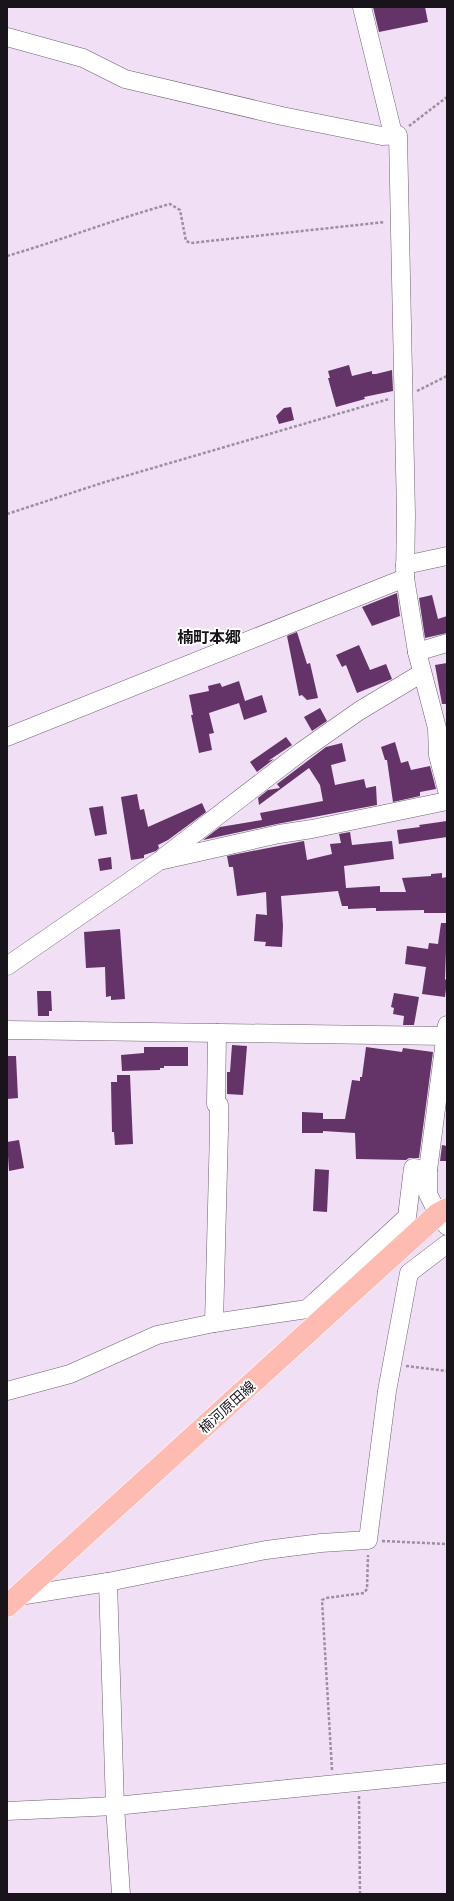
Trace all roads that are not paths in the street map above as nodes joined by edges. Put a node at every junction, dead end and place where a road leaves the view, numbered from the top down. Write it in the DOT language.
graph roads {
  1 [pos="362,7"];
  2 [pos="7,37"];
  3 [pos="395,135"];
  4 [pos="447,556"];
  5 [pos="405,571"];
  6 [pos="447,643"];
  7 [pos="417,652"];
  8 [pos="422,672"];
  9 [pos="7,737"];
  10 [pos="447,790"];
  11 [pos="447,800"];
  12 [pos="160,861"];
  13 [pos="7,966"];
  14 [pos="7,1030"];
  15 [pos="217,1033"];
  16 [pos="446,1033"];
  17 [pos="428,1170"];
  18 [pos="444,1216"];
  19 [pos="447,1244"];
  20 [pos="325,1306"];
  21 [pos="214,1323"];
  22 [pos="7,1392"];
  23 [pos="108,1582"];
  24 [pos="11,1601"];
  25 [pos="447,1773"];
  26 [pos="115,1806"];
  27 [pos="7,1812"];
  28 [pos="121,1894"];
  1 -- 3 [label="street"];
  2 -- 3 [label="street"];
  3 -- 5 [label="street"];
  4 -- 5 [label="street"];
  5 -- 7 [label="street"];
  5 -- 9 [label="street"];
  6 -- 7 [label="street"];
  7 -- 8 [label="street"];
  8 -- 10 [label="street"];
  8 -- 12 [label="street"];
  11 -- 12 [label="street"];
  12 -- 13 [label="street"];
  14 -- 15 [label="street"];
  15 -- 16 [label="street"];
  15 -- 21 [label="street"];
  16 -- 17 [label="street"];
  17 -- 18 [label="street"];
  17 -- 20 [label="street"];
  18 -- 20 [label="main road, 楠河原田線"];
  19 -- 23 [label="street"];
  20 -- 21 [label="street"];
  20 -- 24 [label="main road, 楠河原田線"];
  21 -- 22 [label="street"];
  23 -- 24 [label="street"];
  23 -- 26 [label="street"];
  25 -- 26 [label="street"];
  26 -- 27 [label="street"];
  26 -- 28 [label="street"];
}
